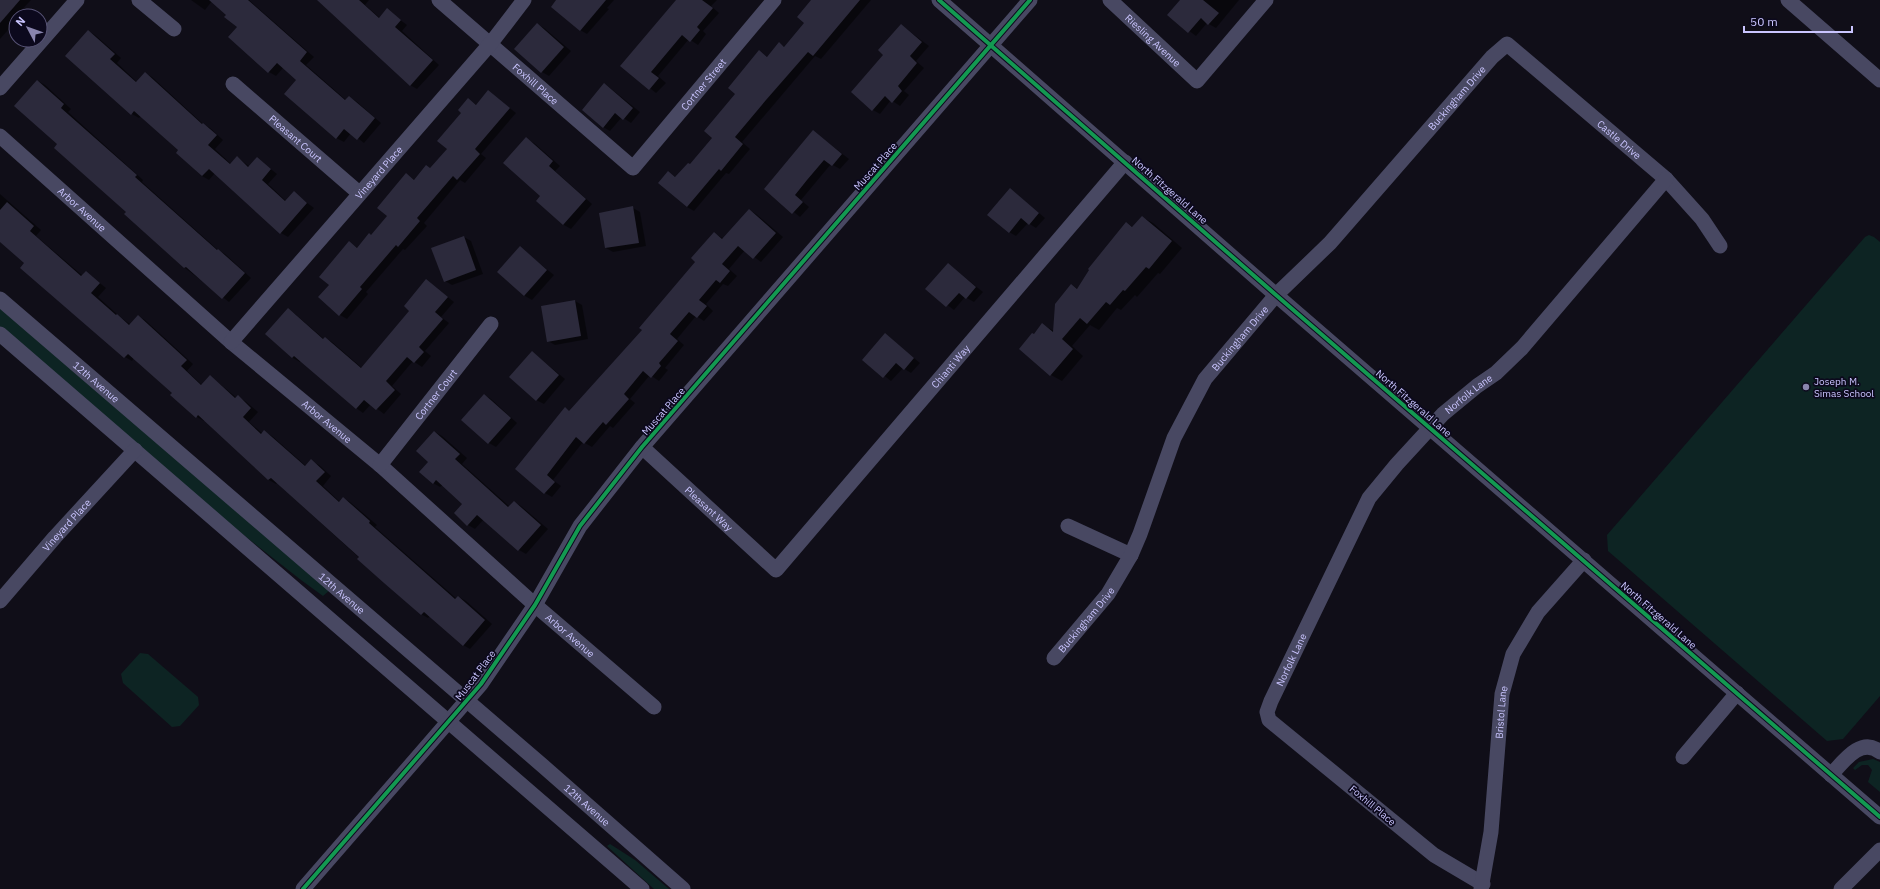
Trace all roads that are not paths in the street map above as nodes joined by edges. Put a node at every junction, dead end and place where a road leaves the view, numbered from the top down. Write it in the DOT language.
graph roads {
  1 [pos="78,0"];
  2 [pos="139,0"];
  3 [pos="439,0"];
  4 [pos="524,0"];
  5 [pos="774,0"];
  6 [pos="938,0"];
  7 [pos="1030,0"];
  8 [pos="1110,0"];
  9 [pos="1266,0"];
  10 [pos="1788,0"];
  11 [pos="174,29"];
  12 [pos="491,43"];
  13 [pos="1507,44"];
  14 [pos="991,45"];
  15 [pos="1880,80"];
  16 [pos="233,84"];
  17 [pos="0,88"];
  18 [pos="0,136"];
  19 [pos="1125,162"];
  20 [pos="633,168"];
  21 [pos="1666,179"];
  22 [pos="359,193"];
  23 [pos="1720,246"];
  24 [pos="1276,295"];
  25 [pos="0,299"];
  26 [pos="491,324"];
  27 [pos="0,334"];
  28 [pos="231,342"];
  29 [pos="1430,428"];
  30 [pos="642,447"];
  31 [pos="135,450"];
  32 [pos="380,465"];
  33 [pos="1068,526"];
  34 [pos="1131,555"];
  35 [pos="1584,560"];
  36 [pos="776,570"];
  37 [pos="0,601"];
  38 [pos="535,605"];
  39 [pos="1054,658"];
  40 [pos="1737,693"];
  41 [pos="467,700"];
  42 [pos="654,707"];
  43 [pos="1268,720"];
  44 [pos="448,722"];
  45 [pos="1880,752"];
  46 [pos="1683,757"];
  47 [pos="1831,775"];
  48 [pos="1880,817"];
  49 [pos="1880,850"];
  50 [pos="1482,886"];
  51 [pos="640,888"];
  52 [pos="303,889"];
  53 [pos="683,889"];
  54 [pos="1841,889"];
  1 -- 17 [label="street"];
  2 -- 11 [label="street"];
  3 -- 12 [label="street, Foxhill Place"];
  4 -- 12 [label="street, Vineyard Place"];
  5 -- 20 [label="street, Cortner Street"];
  6 -- 14 [label="street, North Fitzgerald Lane"];
  7 -- 14 [label="street, Muscat Place"];
  8 -- 9 [label="street, Riesling Avenue"];
  10 -- 15 [label="street"];
  12 -- 20 [label="street, Foxhill Place"];
  12 -- 22 [label="street, Vineyard Place"];
  13 -- 21 [label="street, Castle Drive"];
  13 -- 24 [label="street, Buckingham Drive"];
  14 -- 19 [label="street, North Fitzgerald Lane"];
  14 -- 30 [label="street, Muscat Place"];
  16 -- 22 [label="street, Pleasant Court"];
  18 -- 28 [label="street, Arbor Avenue"];
  19 -- 24 [label="street, North Fitzgerald Lane"];
  19 -- 36 [label="street, Chianti Way"];
  21 -- 23 [label="street, Castle Drive"];
  21 -- 29 [label="street, Norfolk Lane"];
  22 -- 28 [label="street, Vineyard Place"];
  24 -- 29 [label="street, North Fitzgerald Lane"];
  24 -- 34 [label="street, Buckingham Drive"];
  25 -- 41 [label="street, 12th Avenue"];
  26 -- 32 [label="street, Cortner Court"];
  27 -- 31 [label="street"];
  28 -- 32 [label="street, Arbor Avenue"];
  29 -- 35 [label="street, North Fitzgerald Lane"];
  29 -- 43 [label="street, Norfolk Lane"];
  30 -- 36 [label="street, Pleasant Way"];
  30 -- 38 [label="street, Muscat Place"];
  31 -- 37 [label="street, Vineyard Place"];
  31 -- 44 [label="street"];
  32 -- 38 [label="street, Arbor Avenue"];
  33 -- 34 [label="street"];
  34 -- 39 [label="street, Buckingham Drive"];
  35 -- 40 [label="street, North Fitzgerald Lane"];
  35 -- 50 [label="street, Bristol Lane"];
  38 -- 41 [label="street, Muscat Place"];
  38 -- 42 [label="street, Arbor Avenue"];
  40 -- 46 [label="street"];
  40 -- 47 [label="street, North Fitzgerald Lane"];
  41 -- 44 [label="street, Muscat Place"];
  41 -- 53 [label="street, 12th Avenue"];
  43 -- 50 [label="street, Foxhill Place"];
  44 -- 51 [label="street"];
  44 -- 52 [label="street, Muscat Place"];
  45 -- 47 [label="street"];
  47 -- 48 [label="street, North Fitzgerald Lane"];
  49 -- 54 [label="street"];
}
